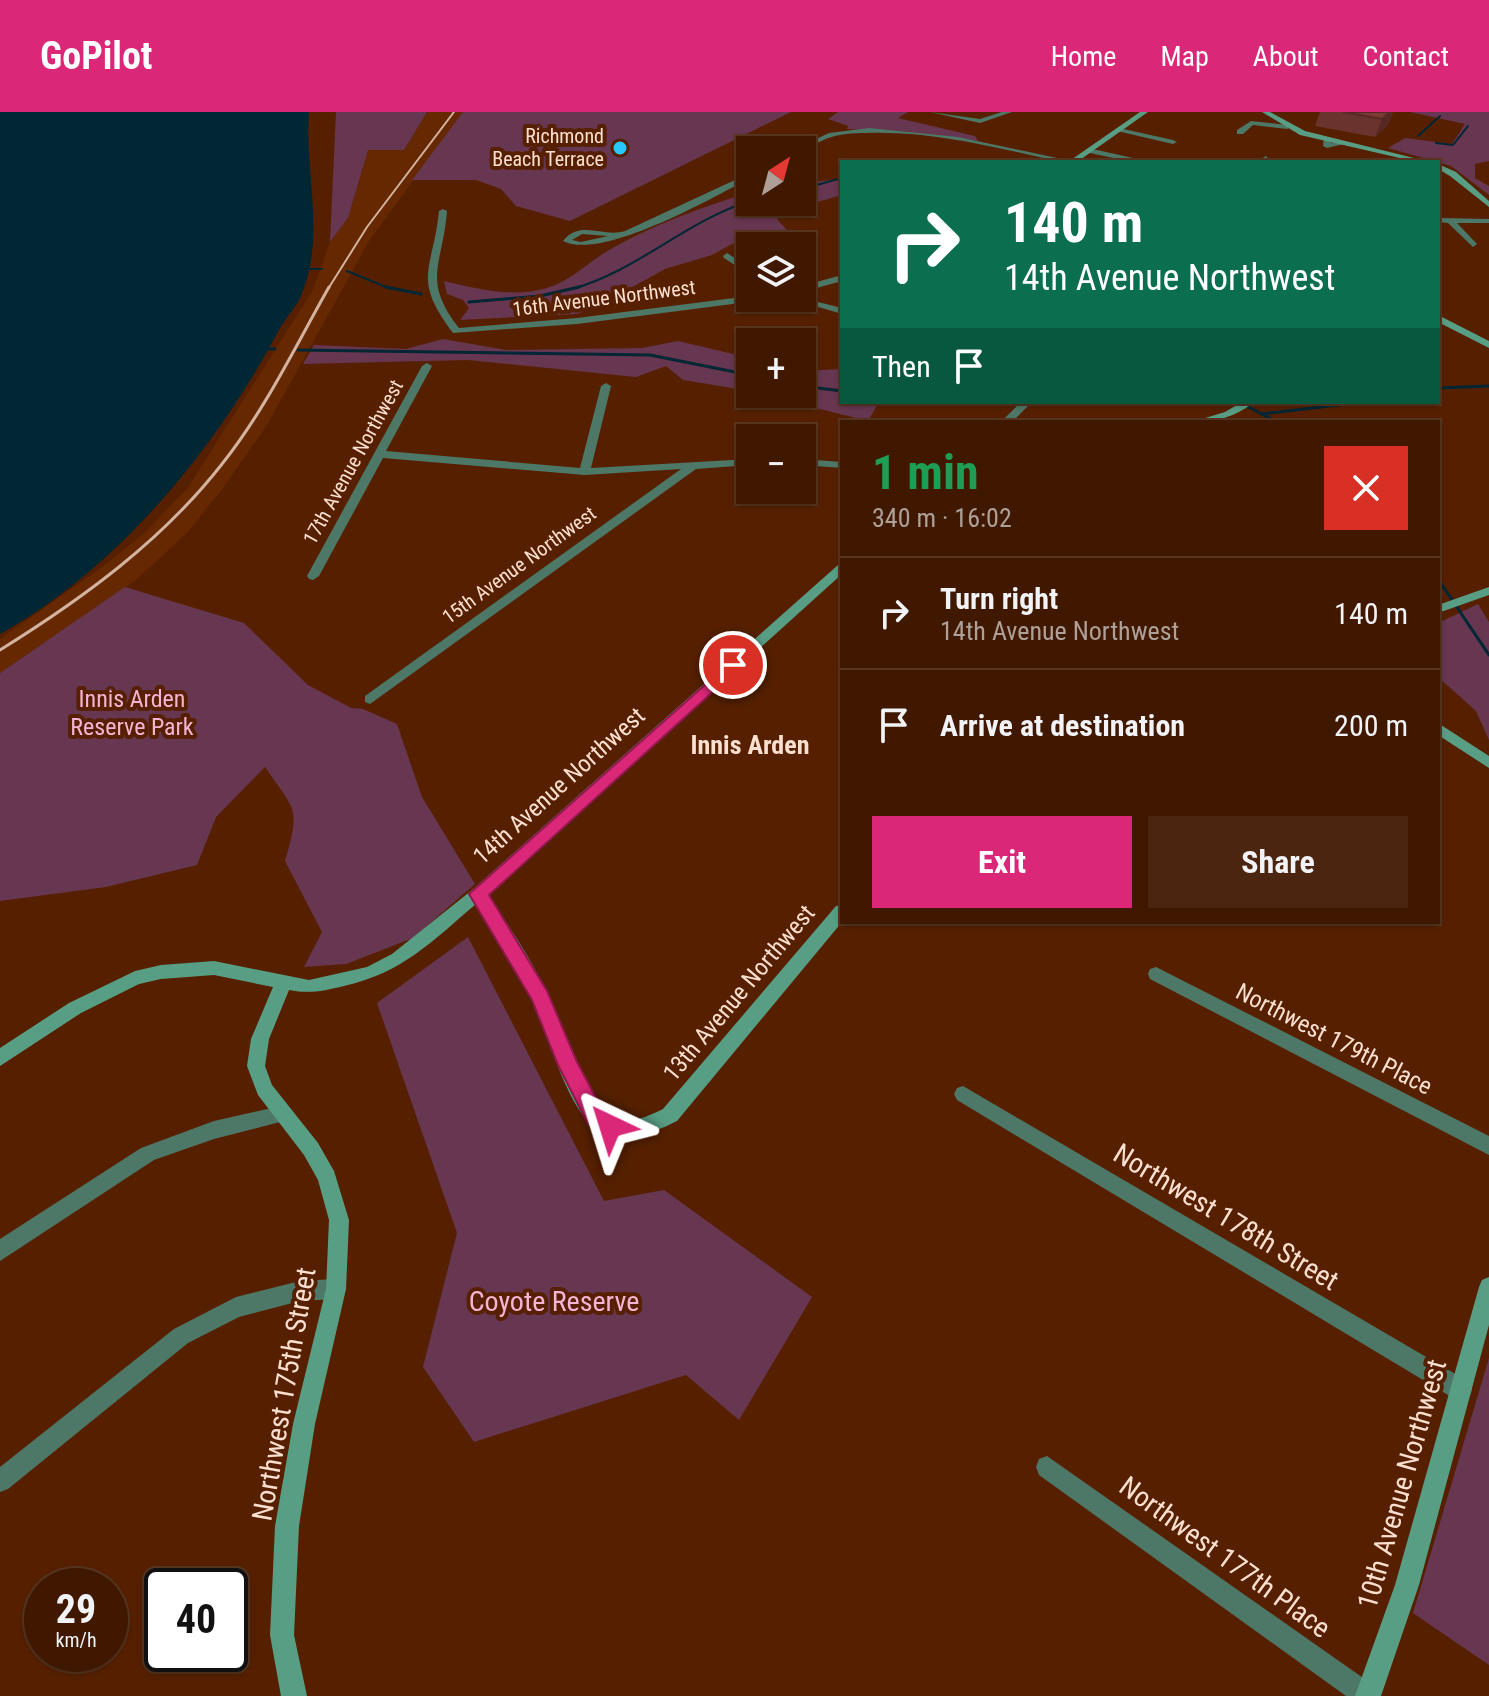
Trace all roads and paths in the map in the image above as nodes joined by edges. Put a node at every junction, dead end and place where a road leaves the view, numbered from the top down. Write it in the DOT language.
graph roads {
  1 [pos="933,112"];
  2 [pos="1009,112"];
  3 [pos="1145,112"];
  4 [pos="1265,112"];
  5 [pos="1287,127"];
  6 [pos="1119,130"];
  7 [pos="1240,132"];
  8 [pos="1173,142"];
  9 [pos="816,143"];
  10 [pos="1088,150"];
  11 [pos="1062,160"];
  12 [pos="1075,160"];
  13 [pos="1133,160"];
  14 [pos="1417,160"];
  15 [pos="1440,167"];
  16 [pos="736,182"];
  17 [pos="1489,205"];
  18 [pos="443,211"];
  19 [pos="1440,220"];
  20 [pos="1450,220"];
  21 [pos="1489,221"];
  22 [pos="615,235"];
  23 [pos="1473,244"];
  24 [pos="727,256"];
  25 [pos="736,262"];
  26 [pos="840,279"];
  27 [pos="816,285"];
  28 [pos="736,301"];
  29 [pos="816,304"];
  30 [pos="840,310"];
  31 [pos="1440,319"];
  32 [pos="1489,345"];
  33 [pos="427,366"];
  34 [pos="606,386"];
  35 [pos="1025,404"];
  36 [pos="1246,404"];
  37 [pos="1008,420"];
  38 [pos="1205,420"];
  39 [pos="378,454"];
  40 [pos="736,463"];
  41 [pos="816,463"];
  42 [pos="694,465"];
  43 [pos="840,465"];
  44 [pos="585,472"];
  45 [pos="840,570"];
  46 [pos="313,576"];
  47 [pos="1489,591"];
  48 [pos="1440,608"];
  49 [pos="370,699"];
  50 [pos="1440,729"];
  51 [pos="1489,763"];
  52 [pos="478,894"];
  53 [pos="840,913"];
  54 [pos="1156,974"];
  55 [pos="283,984"];
  56 [pos="0,1058"];
  57 [pos="963,1094"];
  58 [pos="281,1114"];
  59 [pos="1489,1146"];
  60 [pos="0,1251"];
  61 [pos="1489,1287"];
  62 [pos="336,1289"];
  63 [pos="1461,1390"];
  64 [pos="1047,1467"];
  65 [pos="0,1481"];
  66 [pos="294,1696"];
  67 [pos="1368,1696"];
  1 -- 2 [label="street"];
  3 -- 6 [label="street"];
  4 -- 5 [label="street"];
  5 -- 7 [label="street"];
  5 -- 14 [label="street"];
  6 -- 8 [label="street"];
  6 -- 10 [label="street"];
  9 -- 11 [label="street"];
  10 -- 12 [label="street"];
  10 -- 13 [label="street"];
  15 -- 17 [label="street"];
  16 -- 22 [label="street"];
  18 -- 28 [label="street, 16th Avenue Northwest"];
  19 -- 20 [label="street"];
  20 -- 21 [label="street"];
  20 -- 23 [label="street"];
  24 -- 25 [label="street"];
  26 -- 27 [label="street"];
  29 -- 30 [label="street"];
  31 -- 32 [label="street"];
  33 -- 39 [label="street, 17th Avenue Northwest"];
  34 -- 44 [label="street, 15th Avenue Northwest"];
  35 -- 37 [label="street"];
  36 -- 38 [label="street"];
  39 -- 44 [label="street"];
  39 -- 46 [label="street, 17th Avenue Northwest"];
  40 -- 42 [label="street"];
  41 -- 43 [label="street"];
  42 -- 44 [label="street"];
  42 -- 49 [label="street, 15th Avenue Northwest"];
  45 -- 52 [label="street, 14th Avenue Northwest"];
  47 -- 48 [label="street"];
  50 -- 51 [label="street"];
  52 -- 53 [label="street, 13th Avenue Northwest"];
  52 -- 55 [label="street, 14th Avenue Northwest"];
  54 -- 59 [label="street, Northwest 179th Place"];
  55 -- 56 [label="street"];
  55 -- 58 [label="street, Northwest 175th Street"];
  57 -- 63 [label="street, Northwest 178th Street"];
  58 -- 60 [label="street"];
  58 -- 62 [label="street, Northwest 175th Street"];
  61 -- 63 [label="street, 10th Avenue Northwest"];
  62 -- 65 [label="street"];
  62 -- 66 [label="street, Northwest 175th Street"];
  63 -- 67 [label="street, 10th Avenue Northwest"];
  64 -- 67 [label="street, Northwest 177th Place"];
}
